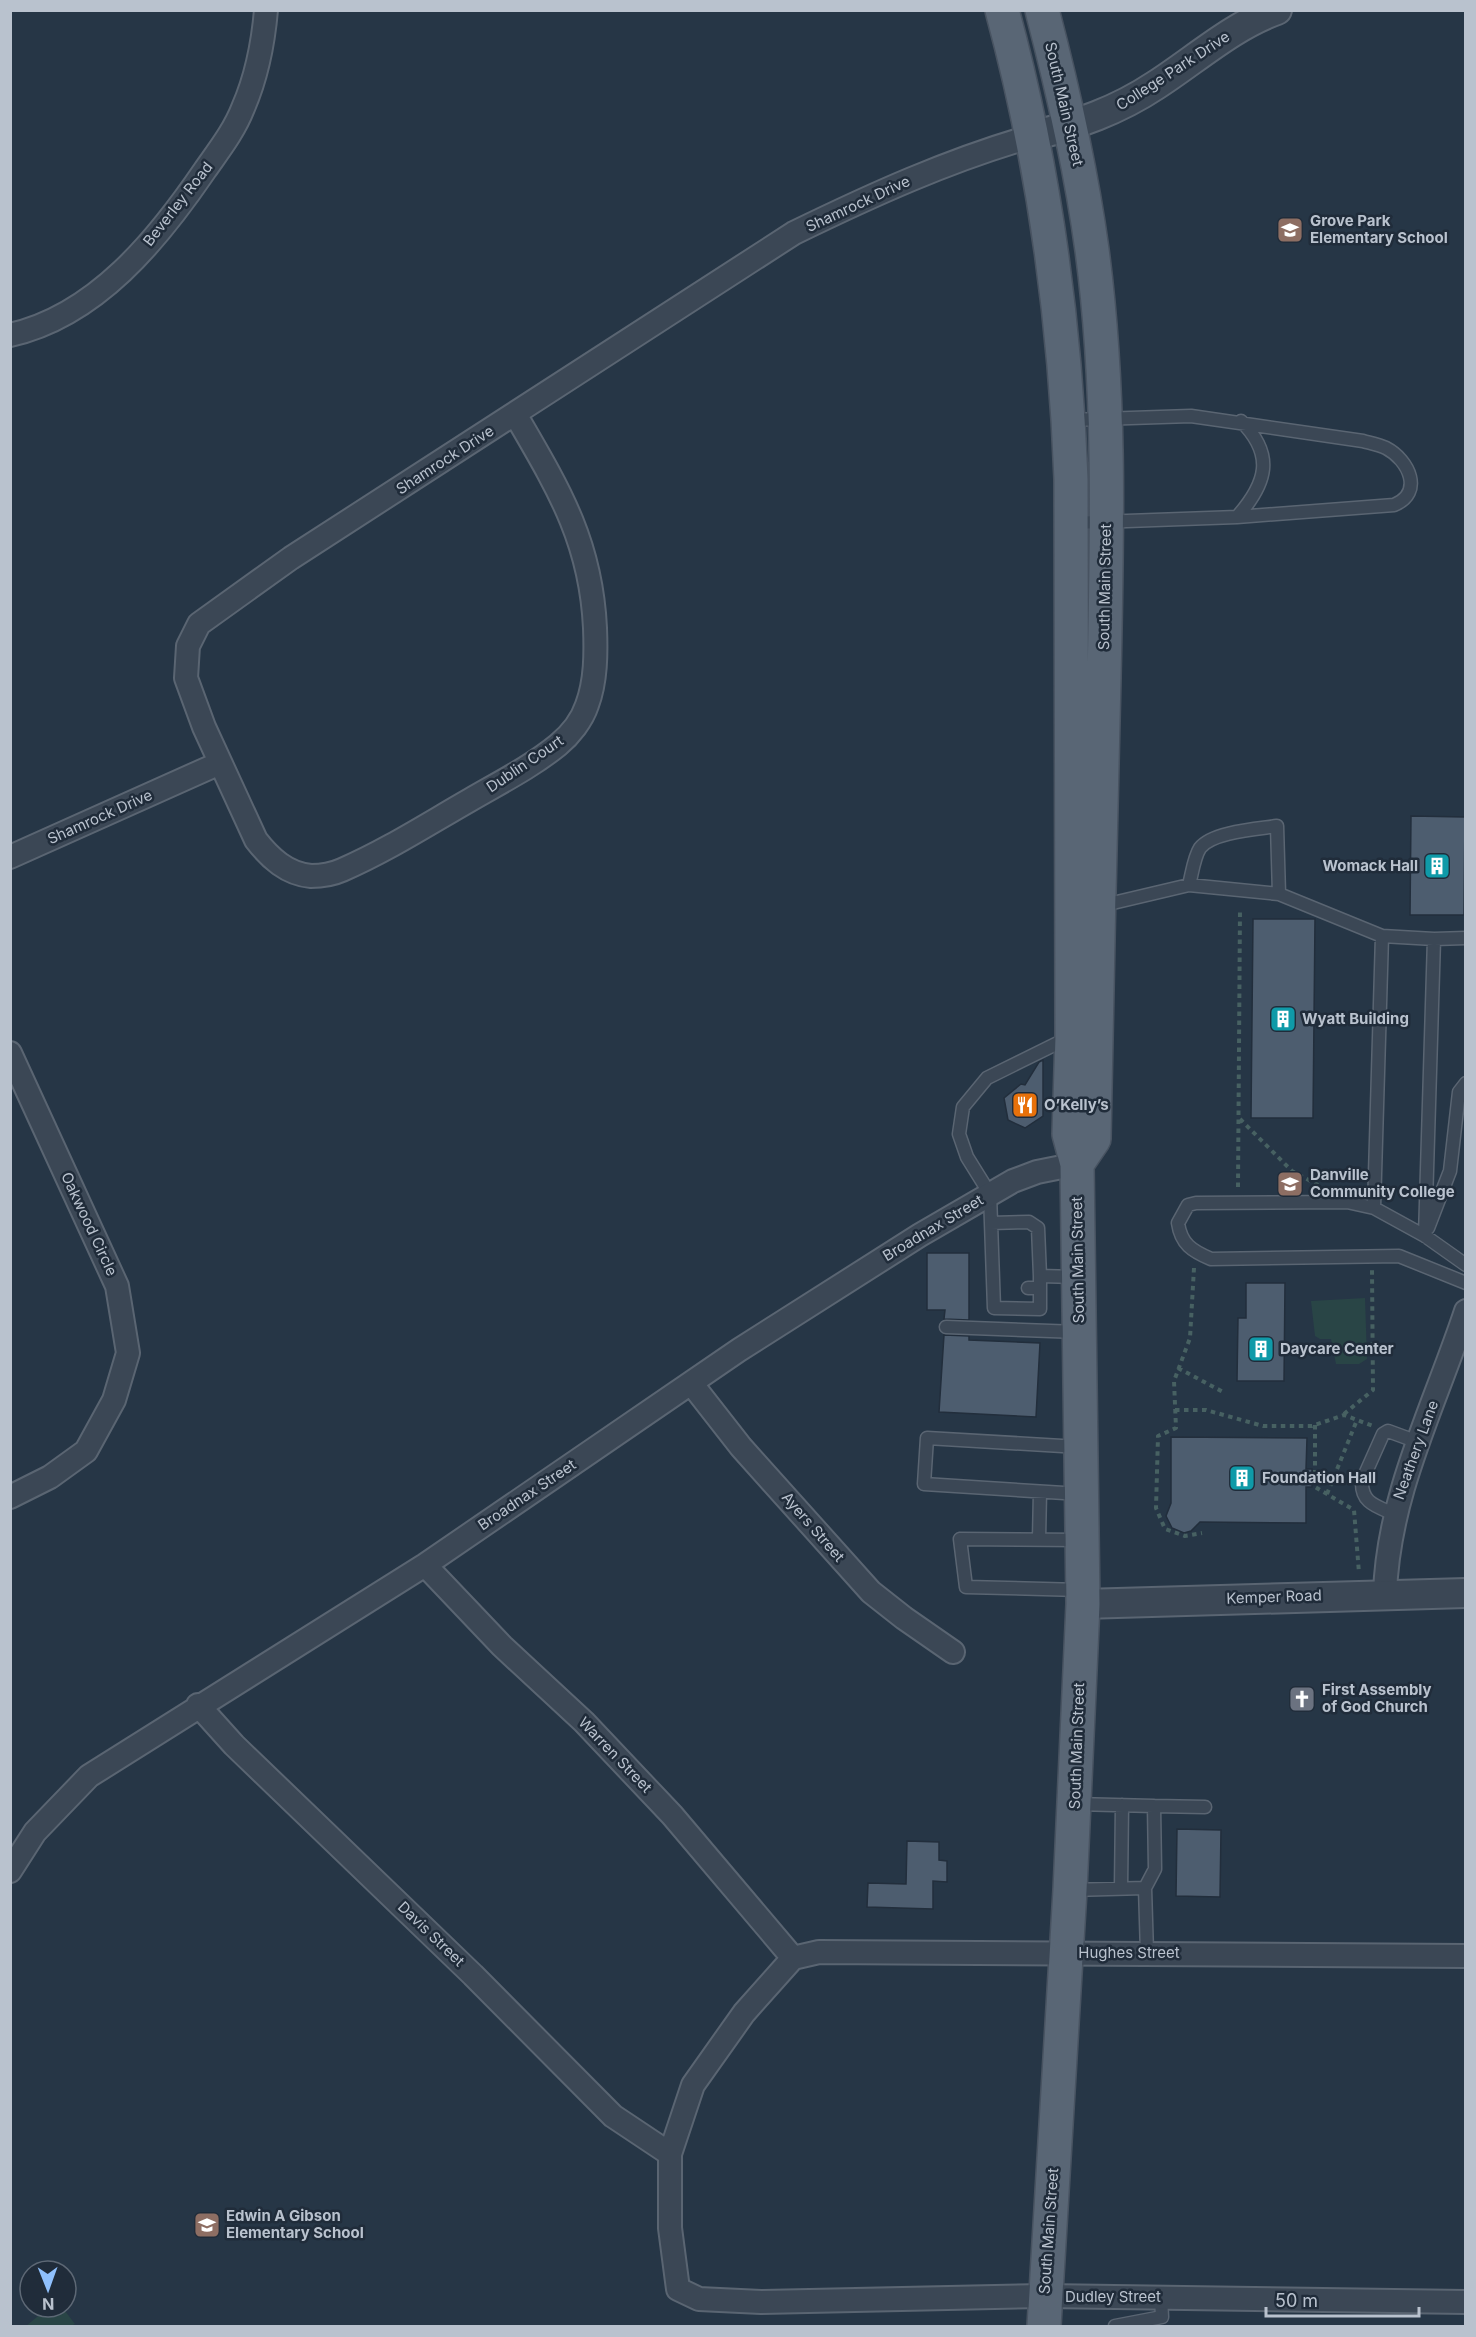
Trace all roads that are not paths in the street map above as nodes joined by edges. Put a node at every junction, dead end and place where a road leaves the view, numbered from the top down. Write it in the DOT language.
graph roads {
  1 [pos="266,10"];
  2 [pos="1002,10"];
  3 [pos="1042,10"];
  4 [pos="1277,10"];
  5 [pos="1071,126"];
  6 [pos="1033,136"];
  7 [pos="10,335"];
  8 [pos="515,414"];
  9 [pos="1104,418"];
  10 [pos="1068,420"];
  11 [pos="1241,421"];
  12 [pos="1237,517"];
  13 [pos="1107,522"];
  14 [pos="1070,523"];
  15 [pos="220,763"];
  16 [pos="10,857"];
  17 [pos="1189,885"];
  18 [pos="1279,894"];
  19 [pos="1099,906"];
  20 [pos="1382,936"];
  21 [pos="1466,938"];
  22 [pos="1434,939"];
  23 [pos="1072,1036"];
  24 [pos="10,1053"];
  25 [pos="1466,1083"];
  26 [pos="1077,1164"];
  27 [pos="990,1194"];
  28 [pos="1374,1208"];
  29 [pos="991,1224"];
  30 [pos="1425,1236"];
  31 [pos="1466,1265"];
  32 [pos="1078,1277"];
  33 [pos="1466,1283"];
  34 [pos="1036,1284"];
  35 [pos="1466,1311"];
  36 [pos="946,1327"];
  37 [pos="1079,1332"];
  38 [pos="690,1383"];
  39 [pos="1418,1442"];
  40 [pos="1081,1447"];
  41 [pos="1040,1492"];
  42 [pos="1081,1494"];
  43 [pos="10,1497"];
  44 [pos="1394,1514"];
  45 [pos="1040,1539"];
  46 [pos="1082,1540"];
  47 [pos="425,1565"];
  48 [pos="1466,1593"];
  49 [pos="1373,1594"];
  50 [pos="1082,1597"];
  51 [pos="953,1652"];
  52 [pos="198,1705"];
  53 [pos="1075,1804"];
  54 [pos="1122,1805"];
  55 [pos="1154,1806"];
  56 [pos="1205,1807"];
  57 [pos="10,1871"];
  58 [pos="1121,1888"];
  59 [pos="1145,1888"];
  60 [pos="1070,1890"];
  61 [pos="1066,1953"];
  62 [pos="1147,1953"];
  63 [pos="1466,1956"];
  64 [pos="793,1958"];
  65 [pos="670,2154"];
  66 [pos="1161,2297"];
  67 [pos="1466,2302"];
  68 [pos="1044,2311"];
  69 [pos="1115,2326"];
  1 -- 7 [label="street, Beverley Road"];
  2 -- 6 [label="main road, South Main Street"];
  3 -- 5 [label="main road, South Main Street"];
  4 -- 5 [label="street, College Park Drive"];
  5 -- 6 [label="street, College Park Drive"];
  5 -- 9 [label="main road, South Main Street"];
  6 -- 8 [label="street, Shamrock Drive"];
  6 -- 10 [label="main road, South Main Street"];
  8 -- 15 [label="street, Shamrock Drive"];
  8 -- 15 [label="street, Dublin Court"];
  9 -- 10 [label="lane"];
  9 -- 11 [label="lane"];
  9 -- 13 [label="main road, South Main Street"];
  10 -- 14 [label="main road, South Main Street"];
  11 -- 12 [label="lane"];
  11 -- 12 [label="lane"];
  12 -- 13 [label="lane"];
  13 -- 14 [label="lane"];
  13 -- 19 [label="main road, South Main Street"];
  14 -- 23 [label="main road, South Main Street"];
  15 -- 16 [label="street, Shamrock Drive"];
  17 -- 18 [label="lane"];
  17 -- 18 [label="lane"];
  17 -- 19 [label="lane"];
  18 -- 20 [label="lane"];
  19 -- 26 [label="main road, South Main Street"];
  20 -- 22 [label="lane"];
  20 -- 28 [label="lane"];
  21 -- 22 [label="lane"];
  22 -- 30 [label="lane"];
  23 -- 26 [label="main road, South Main Street"];
  23 -- 27 [label="lane"];
  24 -- 43 [label="street, Oakwood Circle"];
  25 -- 30 [label="lane"];
  26 -- 27 [label="street, Broadnax Street"];
  26 -- 32 [label="main road, South Main Street"];
  27 -- 29 [label="lane"];
  27 -- 38 [label="street, Broadnax Street"];
  28 -- 30 [label="lane"];
  28 -- 33 [label="lane"];
  29 -- 34 [label="lane"];
  29 -- 34 [label="lane"];
  30 -- 31 [label="lane"];
  32 -- 34 [label="lane"];
  32 -- 37 [label="main road, South Main Street"];
  35 -- 39 [label="street, Neathery Lane"];
  36 -- 37 [label="lane"];
  37 -- 40 [label="main road, South Main Street"];
  38 -- 47 [label="street, Broadnax Street"];
  38 -- 51 [label="street, Ayers Street"];
  39 -- 44 [label="street, Neathery Lane"];
  39 -- 44 [label="lane"];
  40 -- 41 [label="lane"];
  40 -- 42 [label="main road, South Main Street"];
  41 -- 42 [label="lane"];
  41 -- 45 [label="lane"];
  42 -- 46 [label="main road, South Main Street"];
  44 -- 49 [label="street, Neathery Lane"];
  45 -- 46 [label="lane"];
  45 -- 50 [label="lane"];
  46 -- 50 [label="main road, South Main Street"];
  47 -- 52 [label="street, Broadnax Street"];
  47 -- 64 [label="street, Warren Street"];
  48 -- 49 [label="street, Kemper Road"];
  49 -- 50 [label="street, Kemper Road"];
  50 -- 53 [label="main road, South Main Street"];
  52 -- 57 [label="street, Broadnax Street"];
  52 -- 65 [label="street, Davis Street"];
  53 -- 54 [label="lane"];
  53 -- 60 [label="main road, South Main Street"];
  54 -- 55 [label="lane"];
  54 -- 58 [label="lane"];
  55 -- 56 [label="lane"];
  55 -- 59 [label="lane"];
  58 -- 59 [label="lane"];
  58 -- 60 [label="lane"];
  59 -- 62 [label="lane"];
  60 -- 61 [label="main road, South Main Street"];
  61 -- 62 [label="street, Hughes Street"];
  61 -- 64 [label="street, Hughes Street"];
  61 -- 68 [label="main road, South Main Street"];
  62 -- 63 [label="street, Hughes Street"];
  64 -- 65 [label="street"];
  65 -- 68 [label="street, Dudley Street"];
  66 -- 67 [label="street, Dudley Street"];
  66 -- 68 [label="street, Dudley Street"];
  66 -- 69 [label="lane"];
}
